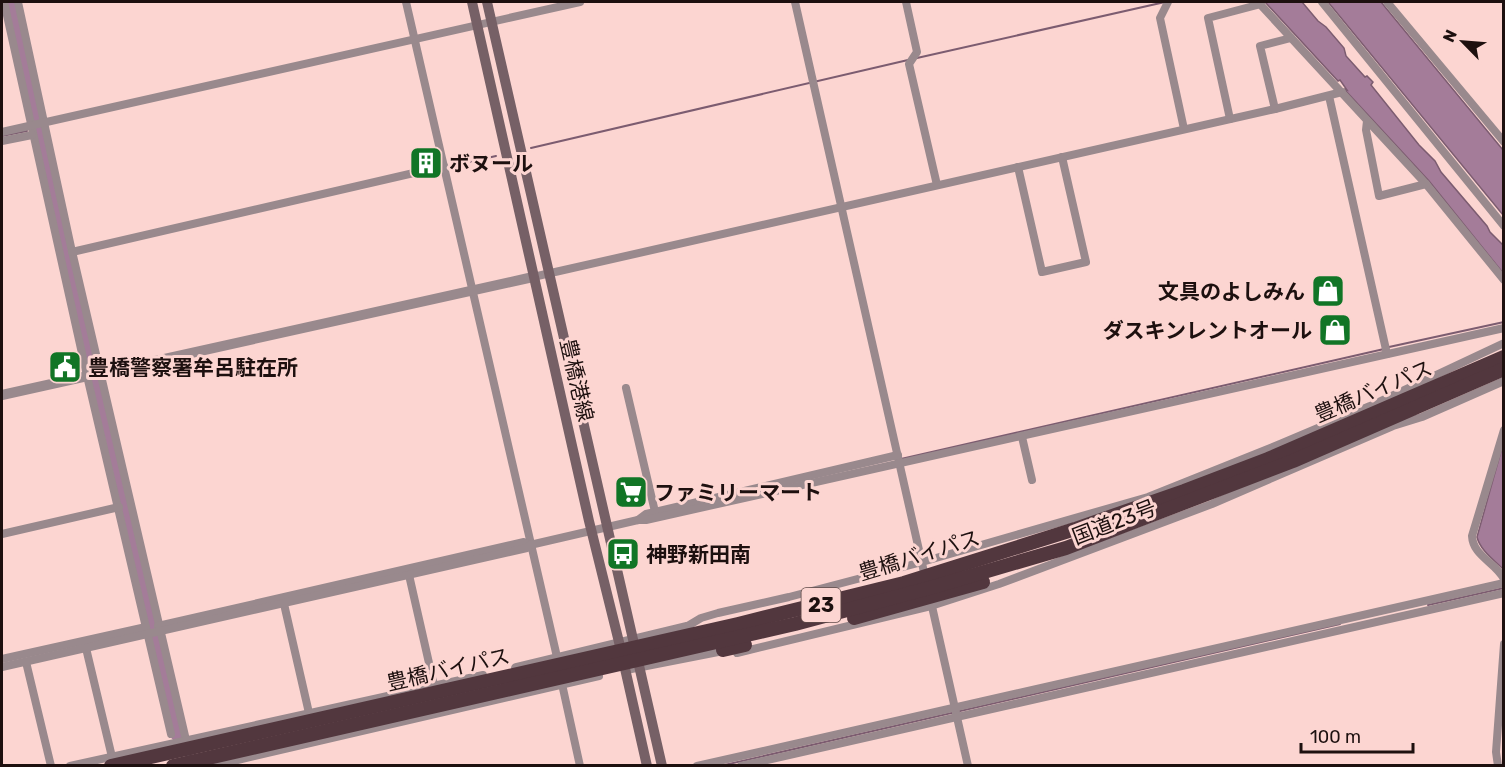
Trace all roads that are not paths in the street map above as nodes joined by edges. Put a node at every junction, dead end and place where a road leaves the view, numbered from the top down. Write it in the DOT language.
graph roads {
  1 [pos="3,2"];
  2 [pos="18,2"];
  3 [pos="406,2"];
  4 [pos="472,2"];
  5 [pos="487,2"];
  6 [pos="580,2"];
  7 [pos="795,2"];
  8 [pos="906,2"];
  9 [pos="1167,2"];
  10 [pos="1322,2"];
  11 [pos="1387,2"];
  12 [pos="1260,3"];
  13 [pos="492,22"];
  14 [pos="476,25"];
  15 [pos="1291,38"];
  16 [pos="415,39"];
  17 [pos="1342,92"];
  18 [pos="1329,96"];
  19 [pos="1275,109"];
  20 [pos="1230,119"];
  21 [pos="1367,121"];
  22 [pos="36,124"];
  23 [pos="1184,129"];
  24 [pos="2,132"];
  25 [pos="32,135"];
  26 [pos="2,141"];
  27 [pos="1503,142"];
  28 [pos="1062,157"];
  29 [pos="444,166"];
  30 [pos="1018,167"];
  31 [pos="1426,184"];
  32 [pos="937,185"];
  33 [pos="842,207"];
  34 [pos="1503,226"];
  35 [pos="66,250"];
  36 [pos="549,272"];
  37 [pos="533,277"];
  38 [pos="1503,280"];
  39 [pos="472,291"];
  40 [pos="1503,328"];
  41 [pos="1503,343"];
  42 [pos="1387,354"];
  43 [pos="1503,357"];
  44 [pos="1503,369"];
  45 [pos="101,374"];
  46 [pos="87,376"];
  47 [pos="1503,381"];
  48 [pos="626,388"];
  49 [pos="2,395"];
  50 [pos="1323,426"];
  51 [pos="1503,430"];
  52 [pos="1022,437"];
  53 [pos="1334,451"];
  54 [pos="899,460"];
  55 [pos="1032,480"];
  56 [pos="1128,503"];
  57 [pos="119,507"];
  58 [pos="656,515"];
  59 [pos="608,527"];
  60 [pos="591,531"];
  61 [pos="1139,531"];
  62 [pos="2,534"];
  63 [pos="1034,542"];
  64 [pos="530,545"];
  65 [pos="1066,548"];
  66 [pos="922,562"];
  67 [pos="406,574"];
  68 [pos="1503,581"];
  69 [pos="1503,593"];
  70 [pos="282,602"];
  71 [pos="1429,605"];
  72 [pos="931,606"];
  73 [pos="686,627"];
  74 [pos="153,630"];
  75 [pos="633,639"];
  76 [pos="619,642"];
  77 [pos="85,644"];
  78 [pos="1503,644"];
  79 [pos="723,650"];
  80 [pos="557,657"];
  81 [pos="2,660"];
  82 [pos="26,662"];
  83 [pos="2,667"];
  84 [pos="639,667"];
  85 [pos="626,669"];
  86 [pos="495,673"];
  87 [pos="562,684"];
  88 [pos="434,685"];
  89 [pos="501,699"];
  90 [pos="955,712"];
  91 [pos="309,713"];
  92 [pos="180,716"];
  93 [pos="168,719"];
  94 [pos="171,734"];
  95 [pos="186,741"];
  96 [pos="112,761"];
  97 [pos="51,765"];
  98 [pos="70,765"];
  99 [pos="173,765"];
  100 [pos="192,765"];
  101 [pos="212,765"];
  102 [pos="580,765"];
  103 [pos="647,765"];
  104 [pos="662,765"];
  105 [pos="697,765"];
  106 [pos="741,765"];
  107 [pos="968,765"];
  108 [pos="1498,765"];
  1 -- 22 [label="street"];
  2 -- 22 [label="street"];
  3 -- 16 [label="street"];
  4 -- 14 [label="main road, 豊橋港線"];
  5 -- 13 [label="main road, 豊橋港線"];
  6 -- 13 [label="street"];
  7 -- 33 [label="street"];
  8 -- 32 [label="street"];
  9 -- 23 [label="street"];
  10 -- 34 [label="street"];
  11 -- 27 [label="street"];
  12 -- 15 [label="street"];
  12 -- 20 [label="street"];
  13 -- 14 [label="street"];
  13 -- 36 [label="main road, 豊橋港線"];
  14 -- 16 [label="street"];
  14 -- 37 [label="main road, 豊橋港線"];
  15 -- 17 [label="street"];
  15 -- 19 [label="street"];
  16 -- 22 [label="street"];
  16 -- 29 [label="street"];
  17 -- 18 [label="street"];
  17 -- 21 [label="street"];
  18 -- 19 [label="street"];
  18 -- 42 [label="street"];
  19 -- 20 [label="street"];
  20 -- 23 [label="street"];
  21 -- 31 [label="street"];
  21 -- 31 [label="street"];
  22 -- 24 [label="street"];
  22 -- 25 [label="street"];
  22 -- 35 [label="street"];
  23 -- 28 [label="street"];
  25 -- 26 [label="street"];
  25 -- 35 [label="street"];
  28 -- 30 [label="street"];
  28 -- 30 [label="street"];
  29 -- 35 [label="street"];
  29 -- 39 [label="street"];
  30 -- 32 [label="street"];
  31 -- 38 [label="street"];
  32 -- 33 [label="street"];
  33 -- 36 [label="street"];
  33 -- 54 [label="street"];
  35 -- 45 [label="street"];
  35 -- 46 [label="street"];
  36 -- 37 [label="street"];
  36 -- 59 [label="main road, 豊橋港線"];
  37 -- 39 [label="street"];
  37 -- 60 [label="main road, 豊橋港線"];
  39 -- 45 [label="street"];
  39 -- 64 [label="street"];
  40 -- 42 [label="street"];
  41 -- 50 [label="street"];
  42 -- 52 [label="street"];
  43 -- 63 [label="highway, 豊橋バイパス / 23"];
  44 -- 65 [label="highway, 豊橋バイパス / 23"];
  45 -- 46 [label="street"];
  45 -- 74 [label="street"];
  46 -- 49 [label="street"];
  46 -- 57 [label="street"];
  47 -- 53 [label="street, 国道23号 / 23"];
  48 -- 58 [label="street"];
  50 -- 53 [label="street"];
  50 -- 56 [label="street"];
  51 -- 68 [label="street"];
  52 -- 54 [label="street"];
  52 -- 55 [label="street"];
  53 -- 61 [label="street, 国道23号 / 23"];
  54 -- 58 [label="street"];
  54 -- 66 [label="street"];
  56 -- 61 [label="street"];
  56 -- 66 [label="street"];
  57 -- 62 [label="street"];
  57 -- 74 [label="street"];
  58 -- 59 [label="street"];
  59 -- 60 [label="street"];
  59 -- 75 [label="main road, 豊橋港線"];
  60 -- 64 [label="street"];
  60 -- 76 [label="main road, 豊橋港線"];
  61 -- 72 [label="street, 国道23号 / 23"];
  63 -- 73 [label="highway, 23"];
  63 -- 96 [label="highway, 豊橋バイパス / 23"];
  64 -- 67 [label="street"];
  64 -- 80 [label="street"];
  65 -- 79 [label="highway, 23"];
  65 -- 99 [label="highway, 豊橋バイパス / 23"];
  66 -- 72 [label="street"];
  66 -- 73 [label="street"];
  67 -- 70 [label="street"];
  67 -- 88 [label="street"];
  68 -- 71 [label="street"];
  69 -- 71 [label="street"];
  70 -- 74 [label="street"];
  70 -- 91 [label="street"];
  71 -- 90 [label="street"];
  72 -- 79 [label="street, 国道23号 / 23"];
  72 -- 90 [label="street"];
  73 -- 75 [label="street"];
  74 -- 77 [label="street"];
  74 -- 92 [label="street"];
  74 -- 93 [label="street"];
  75 -- 76 [label="street"];
  75 -- 84 [label="main road, 豊橋港線"];
  76 -- 80 [label="street"];
  76 -- 85 [label="main road, 豊橋港線"];
  77 -- 81 [label="street"];
  77 -- 82 [label="street"];
  77 -- 96 [label="street"];
  78 -- 108 [label="street"];
  79 -- 84 [label="street"];
  80 -- 86 [label="street"];
  82 -- 83 [label="street"];
  82 -- 97 [label="street"];
  84 -- 85 [label="street"];
  84 -- 104 [label="main road, 豊橋港線"];
  85 -- 87 [label="street"];
  85 -- 103 [label="main road, 豊橋港線"];
  86 -- 88 [label="street"];
  86 -- 89 [label="street"];
  87 -- 89 [label="street"];
  87 -- 102 [label="street"];
  88 -- 91 [label="street"];
  89 -- 101 [label="street"];
  90 -- 105 [label="street"];
  90 -- 106 [label="street"];
  90 -- 107 [label="street"];
  91 -- 95 [label="street"];
  92 -- 93 [label="street"];
  92 -- 95 [label="street"];
  93 -- 94 [label="street"];
  95 -- 96 [label="street"];
  95 -- 100 [label="street"];
  96 -- 98 [label="street"];
}
